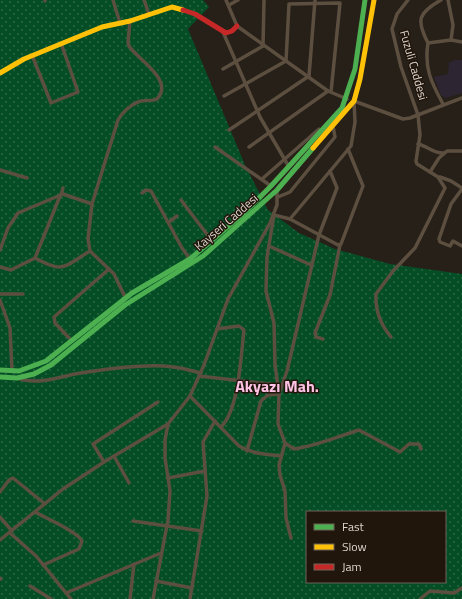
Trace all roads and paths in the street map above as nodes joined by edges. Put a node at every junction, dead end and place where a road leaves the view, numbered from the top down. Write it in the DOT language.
graph roads {
  1 [pos="113,0"];
  2 [pos="144,0"];
  3 [pos="226,0"];
  4 [pos="238,0"];
  5 [pos="264,0"];
  6 [pos="365,0"];
  7 [pos="374,0"];
  8 [pos="408,0"];
  9 [pos="441,0"];
  10 [pos="448,0"];
  11 [pos="340,1"];
  12 [pos="289,2"];
  13 [pos="316,2"];
  14 [pos="229,5"];
  15 [pos="149,14"];
  16 [pos="130,21"];
  17 [pos="120,23"];
  18 [pos="237,26"];
  19 [pos="223,31"];
  20 [pos="451,40"];
  21 [pos="462,42"];
  22 [pos="61,43"];
  23 [pos="428,43"];
  24 [pos="263,46"];
  25 [pos="32,56"];
  26 [pos="286,61"];
  27 [pos="237,62"];
  28 [pos="223,69"];
  29 [pos="0,72"];
  30 [pos="308,76"];
  31 [pos="247,83"];
  32 [pos="330,91"];
  33 [pos="224,96"];
  34 [pos="462,98"];
  35 [pos="346,99"];
  36 [pos="354,101"];
  37 [pos="443,104"];
  38 [pos="257,110"];
  39 [pos="418,115"];
  40 [pos="335,116"];
  41 [pos="333,126"];
  42 [pos="229,130"];
  43 [pos="268,134"];
  44 [pos="418,144"];
  45 [pos="462,145"];
  46 [pos="215,147"];
  47 [pos="249,147"];
  48 [pos="348,149"];
  49 [pos="461,150"];
  50 [pos="445,152"];
  51 [pos="283,160"];
  52 [pos="289,167"];
  53 [pos="0,170"];
  54 [pos="330,171"];
  55 [pos="430,172"];
  56 [pos="438,177"];
  57 [pos="27,178"];
  58 [pos="262,179"];
  59 [pos="271,186"];
  60 [pos="63,188"];
  61 [pos="462,189"];
  62 [pos="277,190"];
  63 [pos="142,193"];
  64 [pos="60,196"];
  65 [pos="278,197"];
  66 [pos="182,200"];
  67 [pos="92,204"];
  68 [pos="274,215"];
  69 [pos="177,216"];
  70 [pos="290,219"];
  71 [pos="169,222"];
  72 [pos="319,235"];
  73 [pos="212,240"];
  74 [pos="340,245"];
  75 [pos="270,246"];
  76 [pos="462,246"];
  77 [pos="0,250"];
  78 [pos="90,251"];
  79 [pos="35,258"];
  80 [pos="190,259"];
  81 [pos="312,265"];
  82 [pos="0,267"];
  83 [pos="109,269"];
  84 [pos="0,294"];
  85 [pos="23,294"];
  86 [pos="125,297"];
  87 [pos="0,300"];
  88 [pos="217,329"];
  89 [pos="391,337"];
  90 [pos="323,339"];
  91 [pos="72,342"];
  92 [pos="0,370"];
  93 [pos="12,372"];
  94 [pos="200,375"];
  95 [pos="0,377"];
  96 [pos="17,378"];
  97 [pos="238,381"];
  98 [pos="278,385"];
  99 [pos="279,394"];
  100 [pos="190,396"];
  101 [pos="158,402"];
  102 [pos="214,421"];
  103 [pos="168,424"];
  104 [pos="221,427"];
  105 [pos="285,443"];
  106 [pos="421,449"];
  107 [pos="247,451"];
  108 [pos="114,456"];
  109 [pos="281,456"];
  110 [pos="104,462"];
  111 [pos="205,471"];
  112 [pos="168,478"];
  113 [pos="129,483"];
  114 [pos="0,492"];
  115 [pos="45,504"];
  116 [pos="35,512"];
  117 [pos="0,517"];
  118 [pos="133,521"];
  119 [pos="166,526"];
  120 [pos="202,531"];
  121 [pos="11,532"];
  122 [pos="291,538"];
  123 [pos="0,540"];
  124 [pos="161,553"];
  125 [pos="134,564"];
  126 [pos="43,565"];
  127 [pos="156,581"];
  128 [pos="30,586"];
  129 [pos="192,588"];
  130 [pos="462,588"];
  131 [pos="66,593"];
  132 [pos="51,599"];
  133 [pos="71,599"];
  134 [pos="130,599"];
  135 [pos="153,599"];
  136 [pos="190,599"];
  137 [pos="420,599"];
  1 -- 17 [label="street"];
  2 -- 15 [label="street"];
  3 -- 14 [label="street"];
  4 -- 14 [label="street"];
  5 -- 24 [label="street"];
  6 -- 35 [label="main road, Kayseri Caddesi"];
  7 -- 36 [label="main road, Kayseri Caddesi"];
  8 -- 39 [label="street, Fuzuli Caddesi"];
  9 -- 23 [label="street"];
  10 -- 20 [label="street"];
  11 -- 13 [label="street"];
  11 -- 32 [label="street"];
  12 -- 13 [label="street"];
  12 -- 26 [label="street"];
  13 -- 30 [label="street"];
  14 -- 18 [label="street"];
  15 -- 16 [label="main road"];
  15 -- 19 [label="main road"];
  16 -- 17 [label="main road"];
  16 -- 67 [label="street"];
  17 -- 22 [label="main road"];
  18 -- 19 [label="main road"];
  18 -- 24 [label="street"];
  19 -- 27 [label="street"];
  20 -- 21 [label="street"];
  20 -- 23 [label="street"];
  22 -- 25 [label="main road"];
  22 -- 25 [label="street"];
  23 -- 37 [label="street"];
  24 -- 26 [label="street"];
  24 -- 27 [label="street"];
  25 -- 29 [label="main road"];
  26 -- 30 [label="street"];
  26 -- 31 [label="street"];
  27 -- 28 [label="street"];
  27 -- 31 [label="street"];
  30 -- 32 [label="street"];
  30 -- 38 [label="street"];
  31 -- 33 [label="street"];
  31 -- 38 [label="street"];
  32 -- 35 [label="street"];
  32 -- 43 [label="street"];
  34 -- 37 [label="street"];
  35 -- 40 [label="main road, Kayseri Caddesi"];
  36 -- 39 [label="street"];
  36 -- 41 [label="main road, Kayseri Caddesi"];
  36 -- 48 [label="street"];
  37 -- 39 [label="street"];
  38 -- 42 [label="street"];
  38 -- 43 [label="street"];
  39 -- 44 [label="street, Fuzuli Caddesi"];
  40 -- 51 [label="street"];
  40 -- 52 [label="main road, Kayseri Caddesi"];
  41 -- 62 [label="main road, Kayseri Caddesi"];
  41 -- 65 [label="street"];
  43 -- 47 [label="street"];
  43 -- 51 [label="street"];
  44 -- 50 [label="street"];
  44 -- 55 [label="street, Fuzuli Caddesi"];
  45 -- 49 [label="street"];
  46 -- 58 [label="street"];
  48 -- 54 [label="street"];
  48 -- 74 [label="street"];
  49 -- 50 [label="street"];
  50 -- 55 [label="street"];
  51 -- 52 [label="street"];
  51 -- 58 [label="street"];
  52 -- 59 [label="main road, Kayseri Caddesi"];
  53 -- 57 [label="street"];
  54 -- 70 [label="street"];
  54 -- 72 [label="street"];
  55 -- 56 [label="street"];
  56 -- 61 [label="street"];
  56 -- 89 [label="street"];
  58 -- 59 [label="street"];
  59 -- 73 [label="main road, Kayseri Caddesi"];
  60 -- 64 [label="street"];
  61 -- 76 [label="street"];
  62 -- 65 [label="street"];
  62 -- 96 [label="main road, Kayseri Caddesi"];
  63 -- 71 [label="street"];
  64 -- 67 [label="street"];
  64 -- 77 [label="street"];
  64 -- 79 [label="street"];
  65 -- 68 [label="street"];
  66 -- 73 [label="street"];
  67 -- 78 [label="street"];
  68 -- 70 [label="street"];
  68 -- 75 [label="street"];
  68 -- 88 [label="street"];
  69 -- 71 [label="street"];
  70 -- 72 [label="street"];
  71 -- 80 [label="street"];
  72 -- 74 [label="street"];
  72 -- 81 [label="street"];
  73 -- 80 [label="main road, Kayseri Caddesi"];
  74 -- 90 [label="street"];
  75 -- 81 [label="street"];
  75 -- 98 [label="street"];
  78 -- 79 [label="street"];
  78 -- 83 [label="street"];
  79 -- 82 [label="street"];
  80 -- 86 [label="main road, Kayseri Caddesi"];
  81 -- 99 [label="street"];
  83 -- 86 [label="street"];
  83 -- 91 [label="street"];
  84 -- 85 [label="street"];
  86 -- 91 [label="main road, Kayseri Caddesi"];
  87 -- 93 [label="street"];
  88 -- 94 [label="street"];
  88 -- 97 [label="street"];
  91 -- 93 [label="main road, Kayseri Caddesi"];
  92 -- 93 [label="main road, Kayseri Caddesi"];
  94 -- 96 [label="street"];
  94 -- 97 [label="street"];
  94 -- 100 [label="street"];
  95 -- 96 [label="main road, Kayseri Caddesi"];
  97 -- 98 [label="street"];
  97 -- 104 [label="street"];
  98 -- 99 [label="street"];
  99 -- 105 [label="street"];
  99 -- 107 [label="street"];
  100 -- 102 [label="street"];
  100 -- 103 [label="street"];
  101 -- 110 [label="street"];
  102 -- 104 [label="street"];
  102 -- 111 [label="street"];
  103 -- 108 [label="street"];
  103 -- 112 [label="street"];
  104 -- 107 [label="street"];
  105 -- 106 [label="street"];
  105 -- 109 [label="street"];
  107 -- 109 [label="street"];
  108 -- 110 [label="street"];
  108 -- 113 [label="street"];
  109 -- 122 [label="street"];
  110 -- 115 [label="street"];
  111 -- 112 [label="street"];
  111 -- 120 [label="street"];
  112 -- 119 [label="street"];
  114 -- 115 [label="street"];
  115 -- 116 [label="street"];
  116 -- 121 [label="street"];
  116 -- 126 [label="street"];
  117 -- 121 [label="street"];
  118 -- 119 [label="street"];
  119 -- 120 [label="street"];
  119 -- 124 [label="street"];
  120 -- 129 [label="street"];
  121 -- 123 [label="street"];
  121 -- 126 [label="street"];
  124 -- 125 [label="street"];
  124 -- 127 [label="street"];
  125 -- 131 [label="street"];
  125 -- 134 [label="street"];
  126 -- 131 [label="street"];
  127 -- 129 [label="street"];
  127 -- 135 [label="street"];
  128 -- 132 [label="street"];
  129 -- 136 [label="street"];
  130 -- 137 [label="street"];
  131 -- 133 [label="street"];
}
